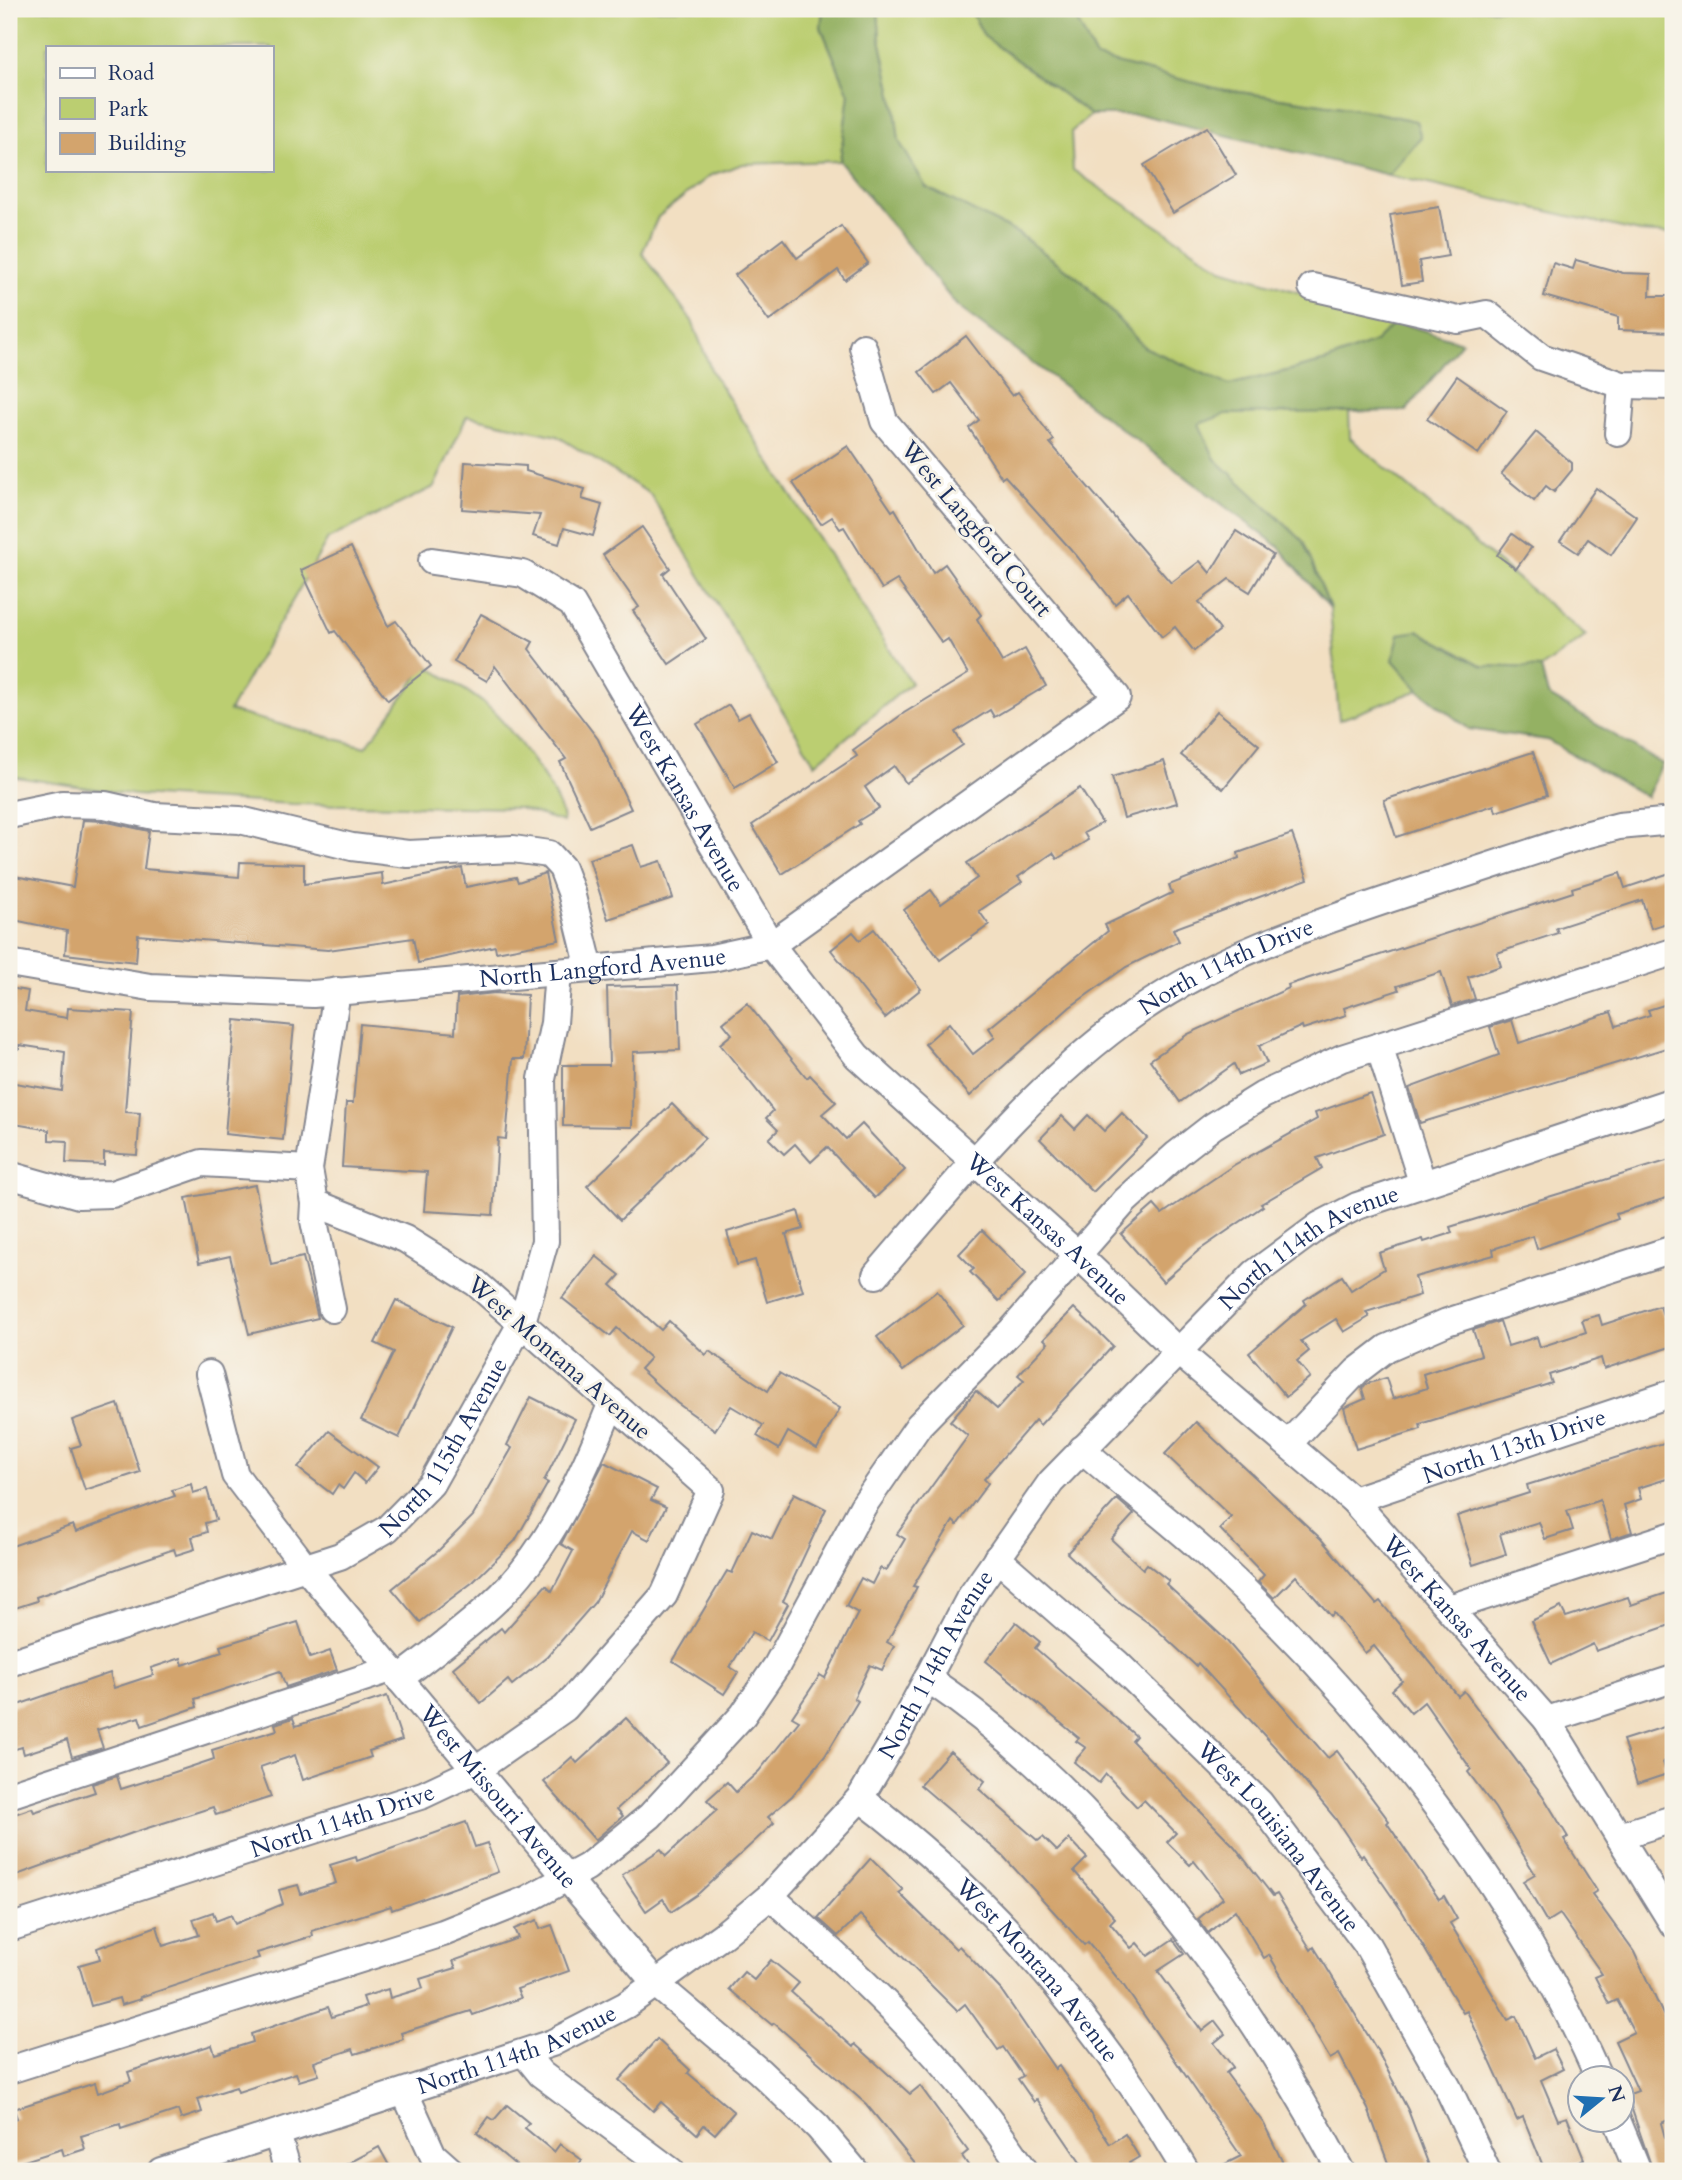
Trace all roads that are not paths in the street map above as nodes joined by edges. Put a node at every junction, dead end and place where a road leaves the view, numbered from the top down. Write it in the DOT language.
graph roads {
  1 [pos="1312,287"];
  2 [pos="863,346"];
  3 [pos="1622,385"];
  4 [pos="1673,386"];
  5 [pos="1618,433"];
  6 [pos="432,561"];
  7 [pos="1118,697"];
  8 [pos="9,815"];
  9 [pos="1673,821"];
  10 [pos="771,945"];
  11 [pos="1673,952"];
  12 [pos="9,963"];
  13 [pos="590,969"];
  14 [pos="558,972"];
  15 [pos="337,991"];
  16 [pos="1379,1046"];
  17 [pos="1673,1101"];
  18 [pos="974,1161"];
  19 [pos="309,1169"];
  20 [pos="9,1175"];
  21 [pos="1422,1182"];
  22 [pos="315,1203"];
  23 [pos="1673,1249"];
  24 [pos="1077,1254"];
  25 [pos="876,1275"];
  26 [pos="332,1309"];
  27 [pos="522,1322"];
  28 [pos="1180,1353"];
  29 [pos="209,1374"];
  30 [pos="1673,1393"];
  31 [pos="612,1402"];
  32 [pos="1289,1443"];
  33 [pos="1082,1449"];
  34 [pos="711,1490"];
  35 [pos="1353,1500"];
  36 [pos="1673,1535"];
  37 [pos="997,1558"];
  38 [pos="306,1568"];
  39 [pos="1448,1608"];
  40 [pos="9,1662"];
  41 [pos="395,1674"];
  42 [pos="927,1678"];
  43 [pos="1673,1679"];
  44 [pos="1547,1720"];
  45 [pos="476,1770"];
  46 [pos="9,1795"];
  47 [pos="860,1798"];
  48 [pos="1673,1819"];
  49 [pos="1619,1836"];
  50 [pos="567,1878"];
  51 [pos="770,1896"];
  52 [pos="1673,1924"];
  53 [pos="9,1928"];
  54 [pos="657,1985"];
  55 [pos="524,2053"];
  56 [pos="1592,2064"];
  57 [pos="9,2070"];
  58 [pos="405,2092"];
  59 [pos="277,2134"];
  60 [pos="1623,2134"];
  61 [pos="161,2171"];
  62 [pos="288,2171"];
  63 [pos="451,2171"];
  64 [pos="671,2171"];
  65 [pos="855,2171"];
  66 [pos="1025,2171"];
  67 [pos="1186,2171"];
  68 [pos="1341,2171"];
  69 [pos="1486,2171"];
  70 [pos="1638,2171"];
  1 -- 3 [label="street"];
  2 -- 7 [label="street, West Langford Court"];
  3 -- 4 [label="street"];
  3 -- 5 [label="street"];
  6 -- 10 [label="street, West Kansas Avenue"];
  7 -- 10 [label="street, North Langford Avenue"];
  8 -- 13 [label="street"];
  9 -- 18 [label="street, North 114th Drive"];
  10 -- 13 [label="street, North Langford Avenue"];
  10 -- 18 [label="street, West Kansas Avenue"];
  11 -- 16 [label="street"];
  12 -- 15 [label="street, North Langford Avenue"];
  13 -- 14 [label="street, North Langford Avenue"];
  14 -- 15 [label="street, North Langford Avenue"];
  14 -- 27 [label="street, North 115th Avenue"];
  15 -- 19 [label="street"];
  16 -- 21 [label="street"];
  16 -- 24 [label="street"];
  17 -- 21 [label="street, North 114th Avenue"];
  18 -- 24 [label="street, West Kansas Avenue"];
  18 -- 25 [label="street, North 114th Drive"];
  19 -- 20 [label="street"];
  19 -- 22 [label="street"];
  21 -- 28 [label="street, North 114th Avenue"];
  22 -- 26 [label="street"];
  22 -- 27 [label="street, West Montana Avenue"];
  23 -- 32 [label="street"];
  24 -- 28 [label="street, West Kansas Avenue"];
  24 -- 50 [label="street"];
  27 -- 31 [label="street, West Montana Avenue"];
  27 -- 38 [label="street, North 115th Avenue"];
  28 -- 32 [label="street, West Kansas Avenue"];
  28 -- 33 [label="street, North 114th Avenue"];
  29 -- 38 [label="street, West Missouri Avenue"];
  30 -- 35 [label="street, North 113th Drive"];
  31 -- 34 [label="street, West Montana Avenue"];
  31 -- 41 [label="street"];
  32 -- 35 [label="street, West Kansas Avenue"];
  33 -- 37 [label="street, North 114th Avenue"];
  33 -- 56 [label="street"];
  34 -- 45 [label="street, North 114th Drive"];
  35 -- 39 [label="street, West Kansas Avenue"];
  36 -- 39 [label="street"];
  37 -- 42 [label="street, North 114th Avenue"];
  37 -- 69 [label="street, West Louisiana Avenue"];
  38 -- 40 [label="street, North 115th Avenue"];
  38 -- 41 [label="street, West Missouri Avenue"];
  39 -- 44 [label="street, West Kansas Avenue"];
  41 -- 45 [label="street, West Missouri Avenue"];
  41 -- 46 [label="street"];
  42 -- 47 [label="street, North 114th Avenue"];
  42 -- 68 [label="street"];
  43 -- 44 [label="street"];
  44 -- 49 [label="street, West Kansas Avenue"];
  45 -- 50 [label="street, West Missouri Avenue"];
  45 -- 53 [label="street, North 114th Drive"];
  47 -- 51 [label="street, North 114th Avenue"];
  47 -- 67 [label="street, West Montana Avenue"];
  48 -- 49 [label="street"];
  49 -- 52 [label="street, West Kansas Avenue"];
  50 -- 54 [label="street, West Missouri Avenue"];
  50 -- 57 [label="street"];
  51 -- 54 [label="street, North 114th Avenue"];
  51 -- 66 [label="street"];
  54 -- 55 [label="street, North 114th Avenue"];
  54 -- 65 [label="street, West Missouri Avenue"];
  55 -- 58 [label="street, North 114th Avenue"];
  55 -- 64 [label="street"];
  58 -- 59 [label="street, North 114th Avenue"];
  58 -- 63 [label="street"];
  59 -- 61 [label="street, North 114th Avenue"];
  59 -- 62 [label="street"];
  60 -- 70 [label="street"];
}
